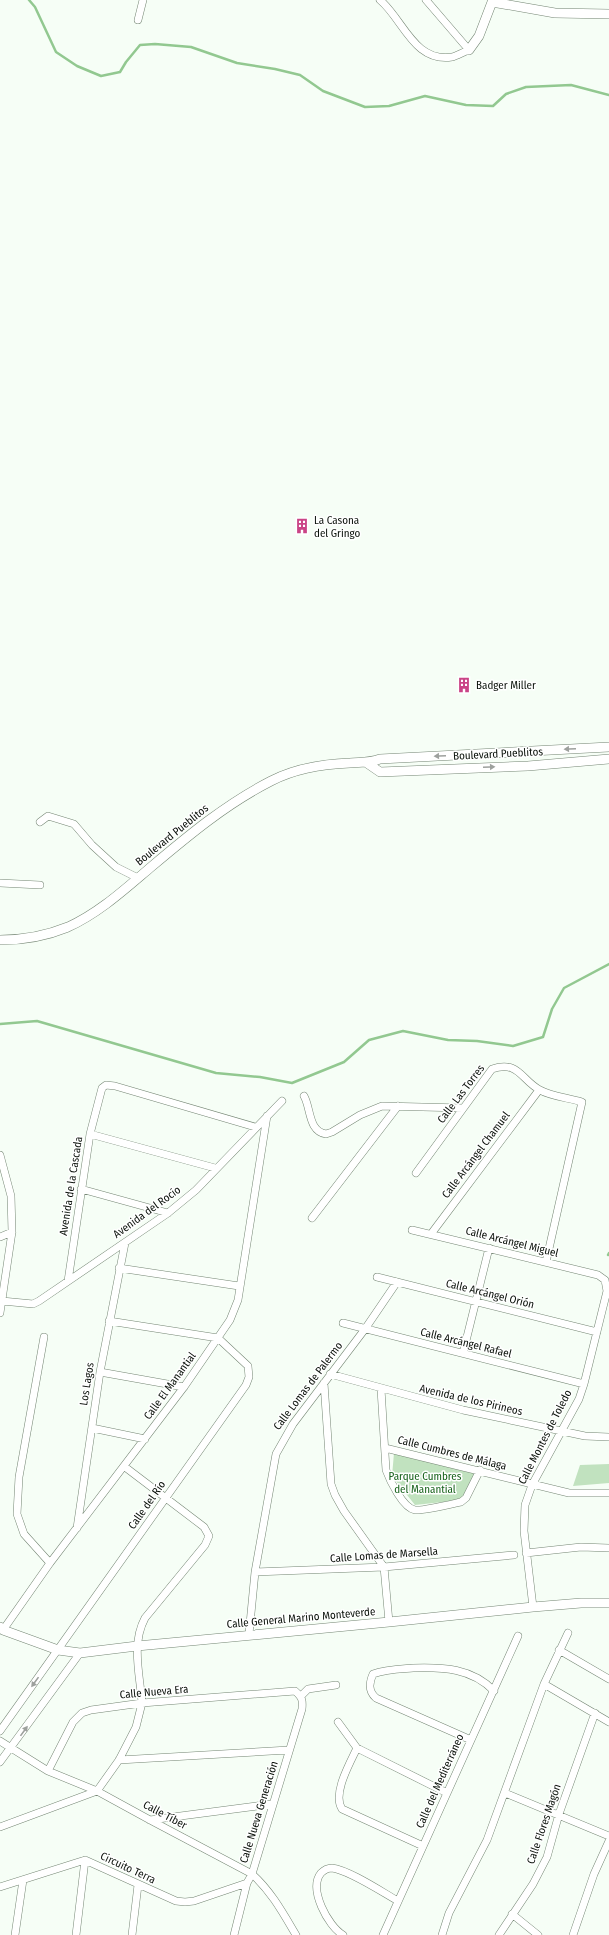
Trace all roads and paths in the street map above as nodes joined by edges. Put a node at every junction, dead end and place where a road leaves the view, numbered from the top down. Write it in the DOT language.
graph roads {
  1 [pos="143,0"];
  2 [pos="380,0"];
  3 [pos="426,0"];
  4 [pos="492,1"];
  5 [pos="609,14"];
  6 [pos="138,20"];
  7 [pos="469,50"];
  8 [pos="609,746"];
  9 [pos="527,751"];
  10 [pos="609,759"];
  11 [pos="367,764"];
  12 [pos="528,766"];
  13 [pos="40,822"];
  14 [pos="138,878"];
  15 [pos="0,883"];
  16 [pos="40,885"];
  17 [pos="0,940"];
  18 [pos="539,1090"];
  19 [pos="304,1096"];
  20 [pos="282,1101"];
  21 [pos="398,1106"];
  22 [pos="463,1108"];
  23 [pos="267,1116"];
  24 [pos="255,1127"];
  25 [pos="90,1134"];
  26 [pos="1,1158"];
  27 [pos="215,1168"];
  28 [pos="416,1173"];
  29 [pos="81,1189"];
  30 [pos="168,1213"];
  31 [pos="312,1218"];
  32 [pos="412,1230"];
  33 [pos="12,1232"];
  34 [pos="431,1234"];
  35 [pos="0,1237"];
  36 [pos="124,1243"];
  37 [pos="489,1248"];
  38 [pos="546,1262"];
  39 [pos="119,1268"];
  40 [pos="377,1277"];
  41 [pos="605,1280"];
  42 [pos="68,1281"];
  43 [pos="397,1282"];
  44 [pos="239,1286"];
  45 [pos="2,1300"];
  46 [pos="476,1302"];
  47 [pos="0,1313"];
  48 [pos="108,1320"];
  49 [pos="343,1323"];
  50 [pos="365,1329"];
  51 [pos="597,1332"];
  52 [pos="44,1337"];
  53 [pos="218,1338"];
  54 [pos="463,1353"];
  55 [pos="100,1372"];
  56 [pos="330,1374"];
  57 [pos="324,1384"];
  58 [pos="584,1384"];
  59 [pos="184,1387"];
  60 [pos="381,1389"];
  61 [pos="92,1428"];
  62 [pos="560,1431"];
  63 [pos="609,1437"];
  64 [pos="145,1439"];
  65 [pos="385,1448"];
  66 [pos="125,1467"];
  67 [pos="480,1470"];
  68 [pos="532,1485"];
  69 [pos="609,1492"];
  70 [pos="166,1498"];
  71 [pos="77,1529"];
  72 [pos="609,1548"];
  73 [pos="526,1553"];
  74 [pos="514,1555"];
  75 [pos="50,1564"];
  76 [pos="384,1567"];
  77 [pos="255,1572"];
  78 [pos="609,1603"];
  79 [pos="533,1607"];
  80 [pos="389,1622"];
  81 [pos="2,1628"];
  82 [pos="568,1633"];
  83 [pos="249,1634"];
  84 [pos="518,1636"];
  85 [pos="137,1646"];
  86 [pos="58,1650"];
  87 [pos="560,1650"];
  88 [pos="80,1653"];
  89 [pos="609,1680"];
  90 [pos="544,1684"];
  91 [pos="336,1685"];
  92 [pos="494,1691"];
  93 [pos="298,1694"];
  94 [pos="142,1703"];
  95 [pos="595,1713"];
  96 [pos="338,1722"];
  97 [pos="609,1722"];
  98 [pos="0,1731"];
  99 [pos="471,1740"];
  100 [pos="0,1741"];
  101 [pos="11,1748"];
  102 [pos="357,1748"];
  103 [pos="289,1750"];
  104 [pos="119,1760"];
  105 [pos="0,1762"];
  106 [pos="48,1771"];
  107 [pos="98,1790"];
  108 [pos="447,1793"];
  109 [pos="505,1793"];
  110 [pos="272,1804"];
  111 [pos="559,1814"];
  112 [pos="150,1820"];
  113 [pos="0,1827"];
  114 [pos="609,1836"];
  115 [pos="609,1841"];
  116 [pos="423,1846"];
  117 [pos="86,1860"];
  118 [pos="252,1874"];
  119 [pos="23,1880"];
  120 [pos="247,1883"];
  121 [pos="138,1885"];
  122 [pos="0,1887"];
  123 [pos="398,1901"];
  124 [pos="512,1914"];
  125 [pos="15,1935"];
  126 [pos="76,1935"];
  127 [pos="132,1935"];
  128 [pos="234,1935"];
  129 [pos="296,1935"];
  130 [pos="343,1935"];
  131 [pos="383,1935"];
  132 [pos="442,1935"];
  133 [pos="499,1935"];
  134 [pos="538,1935"];
  135 [pos="573,1935"];
  1 -- 6 [label="street"];
  2 -- 7 [label="street"];
  3 -- 7 [label="street"];
  4 -- 5 [label="street"];
  4 -- 7 [label="street"];
  8 -- 9 [label="street, Boulevard Pueblitos, one-way"];
  9 -- 11 [label="street, Boulevard Pueblitos, one-way"];
  9 -- 12 [label="street"];
  10 -- 12 [label="street, Boulevard Pueblitos"];
  11 -- 12 [label="street, Boulevard Pueblitos, one-way"];
  11 -- 14 [label="street, Boulevard Pueblitos"];
  13 -- 14 [label="street"];
  14 -- 17 [label="street, Boulevard Pueblitos"];
  15 -- 16 [label="street"];
  18 -- 22 [label="street, Calle Las Torres"];
  18 -- 34 [label="street, Calle Arcángel Chamuel"];
  18 -- 38 [label="street, Calle Las Torres"];
  19 -- 21 [label="street"];
  20 -- 23 [label="street, Avenida del Rocío"];
  21 -- 22 [label="street"];
  21 -- 31 [label="street"];
  22 -- 28 [label="street, Calle Las Torres"];
  23 -- 24 [label="street, Avenida del Rocío"];
  23 -- 44 [label="street, Calle El Manantial"];
  24 -- 25 [label="street, Avenida de la Cascada"];
  24 -- 27 [label="street, Avenida del Rocío"];
  25 -- 27 [label="street"];
  25 -- 29 [label="street, Avenida de la Cascada"];
  26 -- 33 [label="street"];
  27 -- 30 [label="street, Avenida del Rocío"];
  29 -- 30 [label="street"];
  29 -- 42 [label="street, Avenida de la Cascada"];
  30 -- 36 [label="street, Avenida del Rocío"];
  32 -- 34 [label="street, Calle Arcángel Miguel"];
  33 -- 35 [label="street"];
  33 -- 45 [label="street"];
  34 -- 37 [label="street, Calle Arcángel Miguel"];
  36 -- 39 [label="street, Los Lagos"];
  36 -- 42 [label="street, Avenida del Rocío"];
  37 -- 38 [label="street, Calle Arcángel Miguel"];
  37 -- 46 [label="street"];
  38 -- 41 [label="street, Calle Arcángel Miguel"];
  39 -- 44 [label="street"];
  39 -- 48 [label="street, Los Lagos"];
  40 -- 43 [label="street, Calle Arcángel Orión"];
  41 -- 51 [label="street, Calle Montes de Toledo"];
  42 -- 45 [label="street, Avenida del Rocío"];
  43 -- 46 [label="street, Calle Arcángel Orión"];
  43 -- 50 [label="street, Calle Lomas de Palermo"];
  44 -- 53 [label="street, Calle El Manantial"];
  45 -- 47 [label="street"];
  46 -- 51 [label="street, Calle Arcángel Orión"];
  46 -- 54 [label="street"];
  48 -- 53 [label="street"];
  48 -- 55 [label="street, Los Lagos"];
  49 -- 50 [label="street, Calle Arcángel Rafael"];
  50 -- 54 [label="street, Calle Arcángel Rafael"];
  50 -- 56 [label="street, Calle Lomas de Palermo"];
  51 -- 58 [label="street, Calle Montes de Toledo"];
  52 -- 75 [label="street"];
  53 -- 59 [label="street, Calle El Manantial"];
  53 -- 70 [label="street, Calle del Río"];
  54 -- 58 [label="street, Calle Arcángel Rafael"];
  55 -- 59 [label="street"];
  55 -- 61 [label="street, Los Lagos"];
  56 -- 57 [label="street, Calle Lomas de Palermo"];
  56 -- 60 [label="street, Avenida de los Pirineos"];
  57 -- 76 [label="street"];
  57 -- 77 [label="street, Calle Lomas de Palermo"];
  58 -- 62 [label="street, Calle Montes de Toledo"];
  59 -- 64 [label="street, Calle El Manantial"];
  60 -- 62 [label="street, Avenida de los Pirineos"];
  60 -- 65 [label="street"];
  61 -- 64 [label="street"];
  61 -- 71 [label="street, Los Lagos"];
  62 -- 63 [label="street, Avenida de los Pirineos"];
  62 -- 68 [label="street, Calle Montes de Toledo"];
  64 -- 66 [label="street, Calle El Manantial"];
  65 -- 67 [label="street, Calle Cumbres de Málaga"];
  65 -- 67 [label="street"];
  66 -- 70 [label="street"];
  66 -- 71 [label="street, Calle El Manantial"];
  67 -- 68 [label="street, Calle Cumbres de Málaga"];
  68 -- 69 [label="street, Calle Cumbres de Málaga"];
  68 -- 73 [label="street, Calle Montes de Toledo"];
  70 -- 85 [label="street"];
  70 -- 86 [label="street, Calle del Río"];
  71 -- 75 [label="street, Calle El Manantial"];
  72 -- 73 [label="street"];
  73 -- 79 [label="street, Calle Montes de Toledo"];
  74 -- 76 [label="street, Calle Lomas de Marsella"];
  75 -- 81 [label="street, Calle El Manantial"];
  76 -- 77 [label="street, Calle Lomas de Marsella"];
  76 -- 80 [label="street"];
  77 -- 83 [label="street, Calle Lomas de Palermo"];
  78 -- 79 [label="street, Calle General Marino Monteverde"];
  79 -- 80 [label="street, Calle General Marino Monteverde"];
  80 -- 83 [label="street, Calle General Marino Monteverde"];
  81 -- 86 [label="street, Calle General Marino Monteverde"];
  82 -- 87 [label="street"];
  83 -- 85 [label="street, Calle General Marino Monteverde"];
  84 -- 92 [label="street, Calle del Mediterráneo"];
  85 -- 88 [label="street, Calle General Marino Monteverde"];
  85 -- 94 [label="street"];
  86 -- 88 [label="street, Calle General Marino Monteverde"];
  86 -- 98 [label="street, one-way"];
  87 -- 89 [label="street"];
  87 -- 90 [label="street"];
  101 -- 88 [label="street, one-way"];
  90 -- 95 [label="street"];
  90 -- 109 [label="street"];
  91 -- 93 [label="street"];
  92 -- 99 [label="street, Calle del Mediterráneo"];
  92 -- 99 [label="street"];
  93 -- 94 [label="street, Calle Nueva Era"];
  93 -- 103 [label="street, Calle Nueva Generación"];
  94 -- 104 [label="street"];
  94 -- 106 [label="street, Calle Nueva Era"];
  95 -- 97 [label="street"];
  95 -- 111 [label="street, Calle Flores Magón"];
  96 -- 102 [label="street"];
  99 -- 108 [label="street, Calle del Mediterráneo"];
  100 -- 101 [label="street, Calle Tíber"];
  101 -- 105 [label="street"];
  101 -- 106 [label="street, Calle Tíber"];
  102 -- 108 [label="street"];
  102 -- 116 [label="street"];
  103 -- 104 [label="street"];
  103 -- 110 [label="street, Calle Nueva Generación"];
  104 -- 107 [label="street"];
  106 -- 107 [label="street, Calle Tíber"];
  107 -- 112 [label="street, Calle Tíber"];
  107 -- 113 [label="street"];
  108 -- 116 [label="street, Calle del Mediterráneo"];
  109 -- 111 [label="street"];
  109 -- 132 [label="street"];
  110 -- 112 [label="street"];
  110 -- 118 [label="street, Calle Nueva Generación"];
  111 -- 114 [label="street"];
  111 -- 124 [label="street, Calle Flores Magón"];
  112 -- 118 [label="street, Calle Tíber"];
  115 -- 135 [label="street"];
  116 -- 123 [label="street, Calle del Mediterráneo"];
  117 -- 119 [label="street, Circuito Terra"];
  117 -- 121 [label="street, Circuito Terra"];
  117 -- 126 [label="street"];
  118 -- 120 [label="street, Calle Nueva Generación"];
  118 -- 129 [label="street, Calle Tíber"];
  119 -- 122 [label="street, Circuito Terra"];
  119 -- 125 [label="street"];
  120 -- 121 [label="street, Circuito Terra"];
  120 -- 128 [label="street, Calle Nueva Generación"];
  121 -- 127 [label="street"];
  123 -- 130 [label="street"];
  123 -- 131 [label="street, Calle del Mediterráneo"];
  124 -- 133 [label="street, Calle Flores Magón"];
  124 -- 134 [label="street"];
}
